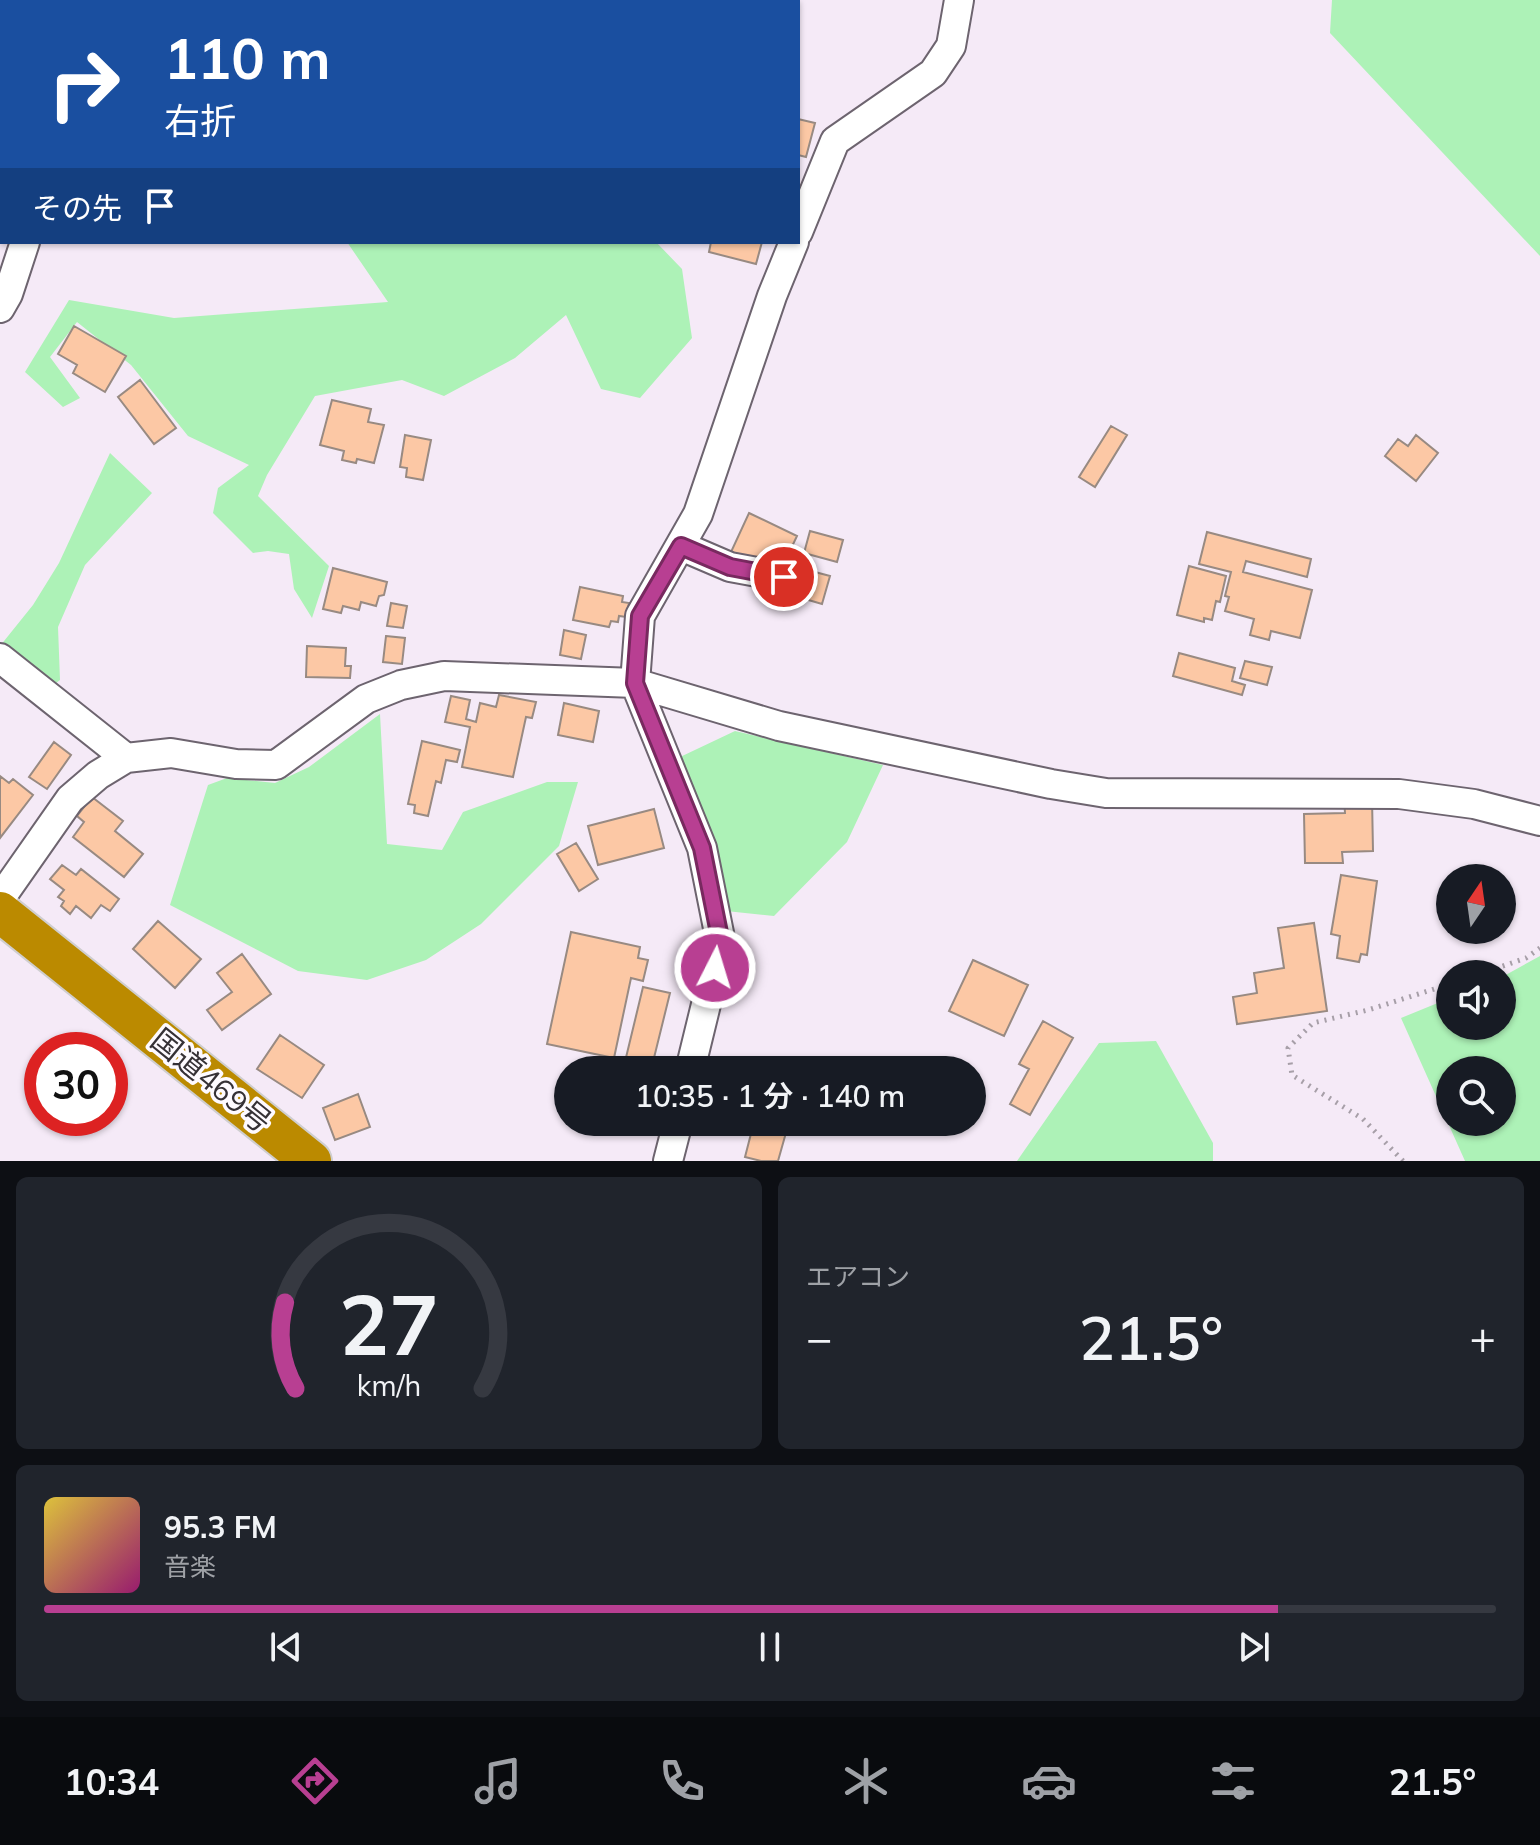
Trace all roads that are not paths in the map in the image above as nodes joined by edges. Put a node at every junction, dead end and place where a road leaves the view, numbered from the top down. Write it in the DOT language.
graph roads {
  1 [pos="959,0"];
  2 [pos="800,227"];
  3 [pos="24,244"];
  4 [pos="793,244"];
  5 [pos="0,308"];
  6 [pos="681,546"];
  7 [pos="784,577"];
  8 [pos="0,658"];
  9 [pos="635,683"];
  10 [pos="126,758"];
  11 [pos="1540,821"];
  12 [pos="0,899"];
  13 [pos="0,912"];
  14 [pos="693,1056"];
  15 [pos="674,1136"];
  16 [pos="311,1161"];
  17 [pos="668,1161"];
  1 -- 2 [label="street"];
  3 -- 5 [label="street"];
  4 -- 6 [label="street"];
  6 -- 7 [label="street"];
  6 -- 9 [label="street"];
  8 -- 10 [label="street"];
  9 -- 10 [label="street"];
  9 -- 11 [label="street"];
  9 -- 14 [label="street"];
  10 -- 12 [label="street"];
  13 -- 16 [label="highway, 国道469号"];
  15 -- 17 [label="street"];
}
